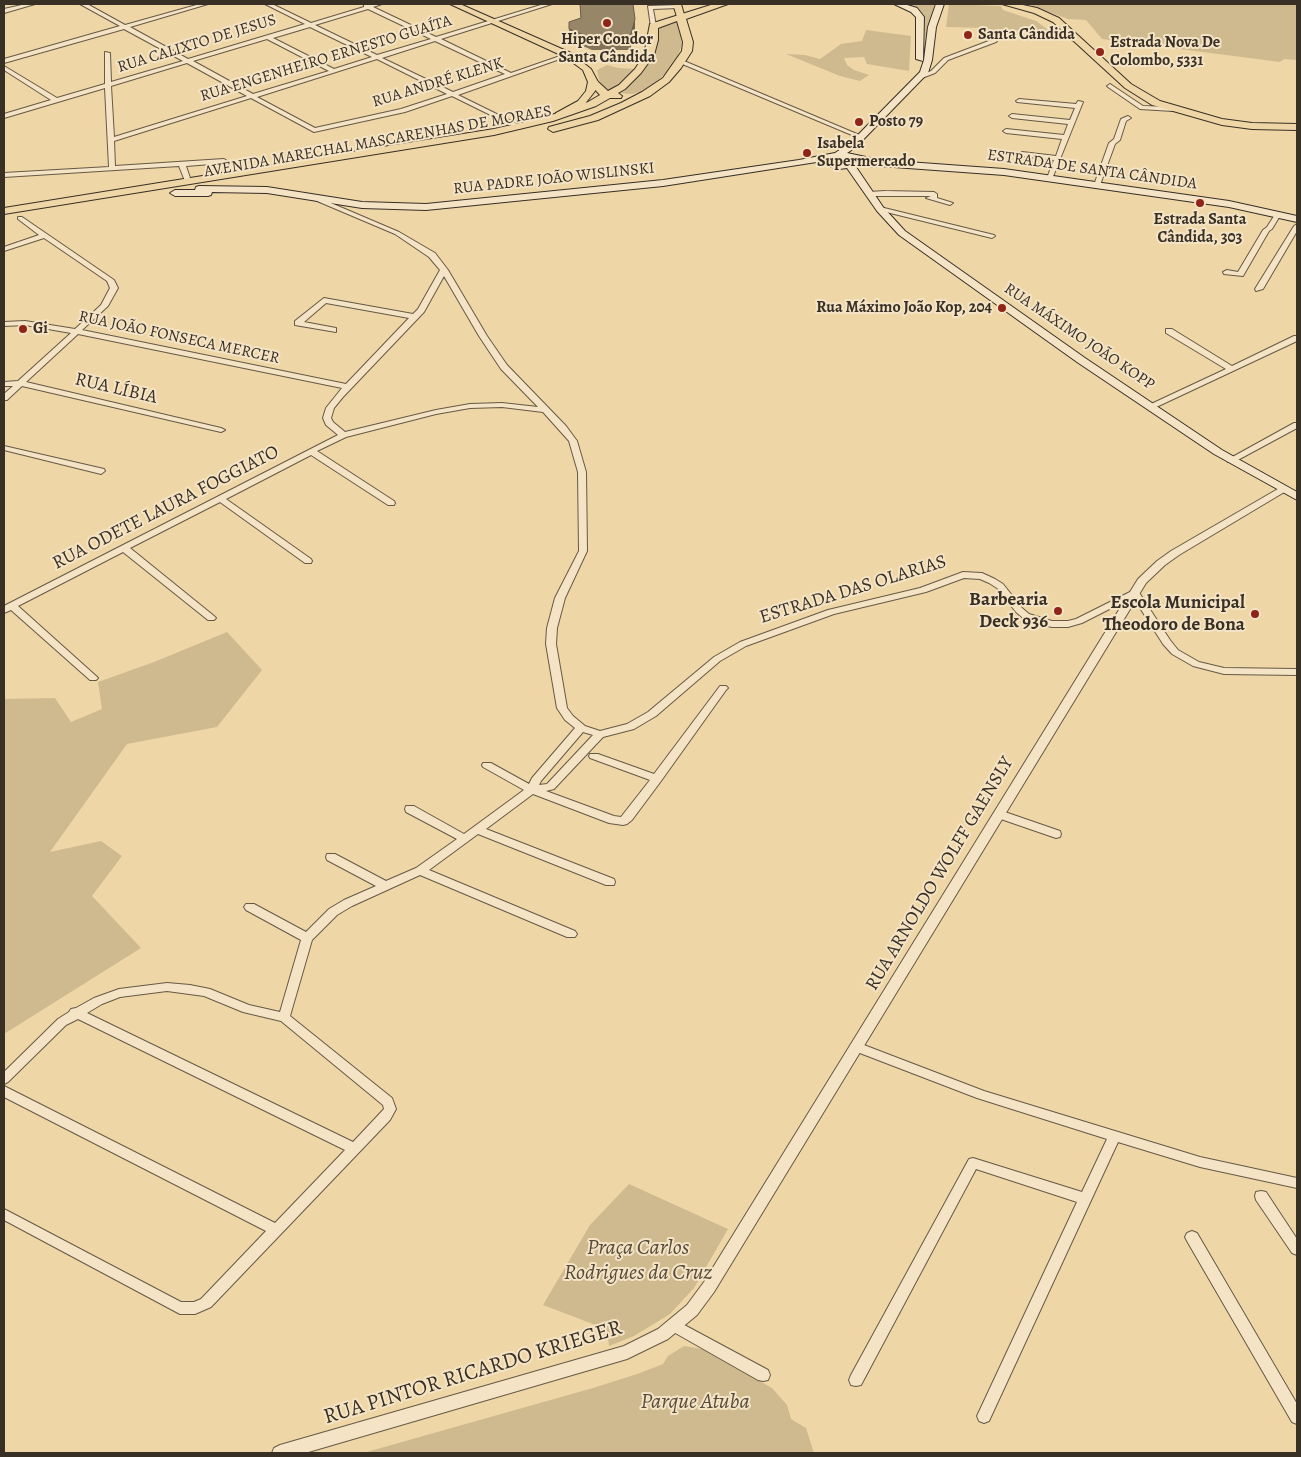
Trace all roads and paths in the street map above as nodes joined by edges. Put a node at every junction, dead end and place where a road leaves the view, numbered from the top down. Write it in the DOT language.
graph roads {
  1 [pos="32,4"];
  2 [pos="83,4"];
  3 [pos="205,4"];
  4 [pos="268,4"];
  5 [pos="361,4"];
  6 [pos="380,4"];
  7 [pos="454,4"];
  8 [pos="547,4"];
  9 [pos="723,4"];
  10 [pos="898,4"];
  11 [pos="940,4"];
  12 [pos="1007,4"];
  13 [pos="368,7"];
  14 [pos="4,11"];
  15 [pos="680,12"];
  16 [pos="696,13"];
  17 [pos="493,21"];
  18 [pos="310,24"];
  19 [pos="125,26"];
  20 [pos="653,26"];
  21 [pos="921,36"];
  22 [pos="267,37"];
  23 [pos="436,39"];
  24 [pos="994,41"];
  25 [pos="929,52"];
  26 [pos="107,53"];
  27 [pos="568,55"];
  28 [pos="378,58"];
  29 [pos="4,61"];
  30 [pos="188,61"];
  31 [pos="682,62"];
  32 [pos="4,68"];
  33 [pos="334,71"];
  34 [pos="511,75"];
  35 [pos="922,76"];
  36 [pos="593,82"];
  37 [pos="109,84"];
  38 [pos="1110,86"];
  39 [pos="909,88"];
  40 [pos="646,94"];
  41 [pos="454,95"];
  42 [pos="611,95"];
  43 [pos="253,97"];
  44 [pos="56,100"];
  45 [pos="1019,101"];
  46 [pos="1173,109"];
  47 [pos="4,116"];
  48 [pos="1012,116"];
  49 [pos="1128,118"];
  50 [pos="549,119"];
  51 [pos="1072,122"];
  52 [pos="519,127"];
  53 [pos="1297,127"];
  54 [pos="1006,131"];
  55 [pos="861,137"];
  56 [pos="1066,137"];
  57 [pos="111,140"];
  58 [pos="853,146"];
  59 [pos="1022,154"];
  60 [pos="1058,158"];
  61 [pos="834,160"];
  62 [pos="850,160"];
  63 [pos="224,161"];
  64 [pos="182,164"];
  65 [pos="288,164"];
  66 [pos="112,169"];
  67 [pos="4,176"];
  68 [pos="280,176"];
  69 [pos="1050,178"];
  70 [pos="188,181"];
  71 [pos="860,182"];
  72 [pos="1097,185"];
  73 [pos="146,187"];
  74 [pos="198,189"];
  75 [pos="239,190"];
  76 [pos="175,193"];
  77 [pos="869,194"];
  78 [pos="312,197"];
  79 [pos="950,203"];
  80 [pos="880,209"];
  81 [pos="4,212"];
  82 [pos="1278,214"];
  83 [pos="32,216"];
  84 [pos="20,218"];
  85 [pos="1297,219"];
  86 [pos="1297,226"];
  87 [pos="45,235"];
  88 [pos="992,236"];
  89 [pos="4,249"];
  90 [pos="444,270"];
  91 [pos="1227,272"];
  92 [pos="1259,289"];
  93 [pos="415,316"];
  94 [pos="4,324"];
  95 [pos="333,330"];
  96 [pos="77,331"];
  97 [pos="1169,331"];
  98 [pos="1297,338"];
  99 [pos="1232,370"];
  100 [pos="21,383"];
  101 [pos="4,384"];
  102 [pos="348,387"];
  103 [pos="4,398"];
  104 [pos="1152,407"];
  105 [pos="545,410"];
  106 [pos="1297,425"];
  107 [pos="220,430"];
  108 [pos="343,435"];
  109 [pos="4,448"];
  110 [pos="311,451"];
  111 [pos="1231,460"];
  112 [pos="101,471"];
  113 [pos="1283,489"];
  114 [pos="1297,497"];
  115 [pos="220,498"];
  116 [pos="391,504"];
  117 [pos="124,548"];
  118 [pos="308,561"];
  119 [pos="1134,592"];
  120 [pos="8,608"];
  121 [pos="211,618"];
  122 [pos="1297,672"];
  123 [pos="93,678"];
  124 [pos="723,688"];
  125 [pos="581,728"];
  126 [pos="600,734"];
  127 [pos="559,754"];
  128 [pos="594,756"];
  129 [pos="575,761"];
  130 [pos="486,765"];
  131 [pos="657,779"];
  132 [pos="532,790"];
  133 [pos="410,809"];
  134 [pos="999,814"];
  135 [pos="478,830"];
  136 [pos="1056,834"];
  137 [pos="466,839"];
  138 [pos="331,857"];
  139 [pos="420,871"];
  140 [pos="610,882"];
  141 [pos="386,886"];
  142 [pos="250,907"];
  143 [pos="571,934"];
  144 [pos="307,938"];
  145 [pos="75,1012"];
  146 [pos="284,1017"];
  147 [pos="856,1046"];
  148 [pos="4,1079"];
  149 [pos="4,1091"];
  150 [pos="1114,1136"];
  151 [pos="354,1150"];
  152 [pos="1297,1183"];
  153 [pos="1261,1196"];
  154 [pos="1085,1199"];
  155 [pos="4,1214"];
  156 [pos="276,1230"];
  157 [pos="1192,1237"];
  158 [pos="1297,1249"];
  159 [pos="674,1326"];
  160 [pos="763,1375"];
  161 [pos="856,1380"];
  162 [pos="984,1416"];
  163 [pos="1297,1417"];
  164 [pos="280,1453"];
  1 -- 14 [label="street"];
  2 -- 19 [label="street"];
  3 -- 19 [label="street"];
  4 -- 18 [label="street"];
  5 -- 13 [label="street"];
  6 -- 13 [label="street, RUA CALIXTO DE JESUS"];
  7 -- 17 [label="main road"];
  8 -- 17 [label="street, RUA ENGENHEIRO ERNESTO GUAÍTA"];
  9 -- 16 [label="highway"];
  10 -- 21 [label="main road"];
  11 -- 25 [label="main road"];
  12 -- 46 [label="highway"];
  13 -- 18 [label="street, RUA CALIXTO DE JESUS"];
  13 -- 23 [label="street"];
  15 -- 16 [label="highway"];
  15 -- 16 [label="highway"];
  15 -- 20 [label="highway"];
  15 -- 20 [label="street, AVENIDA MARECHAL MASCARENHAS DE MORAES"];
  15 -- 31 [label="highway"];
  17 -- 23 [label="street, RUA ENGENHEIRO ERNESTO GUAÍTA"];
  17 -- 27 [label="main road"];
  18 -- 22 [label="street, RUA CALIXTO DE JESUS"];
  18 -- 28 [label="street"];
  19 -- 29 [label="street"];
  19 -- 30 [label="street"];
  20 -- 42 [label="highway, AVENIDA MARECHAL MASCARENHAS DE MORAES"];
  21 -- 25 [label="main road"];
  21 -- 39 [label="main road"];
  22 -- 30 [label="street, RUA CALIXTO DE JESUS"];
  22 -- 33 [label="street"];
  23 -- 28 [label="street, RUA ENGENHEIRO ERNESTO GUAÍTA"];
  23 -- 34 [label="street"];
  24 -- 35 [label="street"];
  25 -- 35 [label="main road"];
  26 -- 37 [label="street"];
  27 -- 34 [label="street, RUA ANDRÉ KLENK"];
  27 -- 36 [label="main road"];
  28 -- 33 [label="street, RUA ENGENHEIRO ERNESTO GUAÍTA"];
  28 -- 41 [label="street"];
  30 -- 37 [label="street, RUA CALIXTO DE JESUS"];
  30 -- 43 [label="street"];
  31 -- 40 [label="highway, AVENIDA MARECHAL MASCARENHAS DE MORAES"];
  31 -- 55 [label="street"];
  32 -- 44 [label="street"];
  33 -- 43 [label="street, RUA ENGENHEIRO ERNESTO GUAÍTA"];
  34 -- 41 [label="street, RUA ANDRÉ KLENK"];
  35 -- 39 [label="main road"];
  36 -- 42 [label="highway"];
  36 -- 50 [label="main road"];
  37 -- 44 [label="street, RUA CALIXTO DE JESUS"];
  37 -- 57 [label="street"];
  38 -- 46 [label="street"];
  39 -- 55 [label="main road"];
  40 -- 42 [label="highway"];
  40 -- 68 [label="highway, AVENIDA MARECHAL MASCARENHAS DE MORAES"];
  41 -- 43 [label="street, RUA ANDRÉ KLENK"];
  41 -- 52 [label="street"];
  42 -- 50 [label="highway, AVENIDA MARECHAL MASCARENHAS DE MORAES"];
  43 -- 57 [label="street, RUA ENGENHEIRO ERNESTO GUAÍTA"];
  44 -- 47 [label="street, RUA CALIXTO DE JESUS"];
  45 -- 51 [label="street"];
  46 -- 53 [label="highway"];
  48 -- 51 [label="street"];
  49 -- 72 [label="street"];
  50 -- 52 [label="highway, AVENIDA MARECHAL MASCARENHAS DE MORAES"];
  51 -- 56 [label="street"];
  52 -- 65 [label="highway, AVENIDA MARECHAL MASCARENHAS DE MORAES"];
  54 -- 56 [label="street"];
  55 -- 58 [label="main road"];
  56 -- 60 [label="street"];
  57 -- 66 [label="street"];
  58 -- 61 [label="main road"];
  58 -- 62 [label="main road"];
  59 -- 60 [label="street"];
  60 -- 69 [label="street"];
  61 -- 62 [label="main road, ESTRADA DE SANTA CÂNDIDA"];
  61 -- 71 [label="main road, RUA MÁXIMO JOÃO KOPP"];
  61 -- 78 [label="main road, RUA PADRE JOÃO WISLINSKI"];
  62 -- 69 [label="main road, ESTRADA DE SANTA CÂNDIDA"];
  62 -- 71 [label="main road, RUA MÁXIMO JOÃO KOPP"];
  63 -- 64 [label="street"];
  64 -- 66 [label="street"];
  64 -- 70 [label="street"];
  65 -- 68 [label="highway"];
  65 -- 70 [label="highway, AVENIDA MARECHAL MASCARENHAS DE MORAES"];
  66 -- 67 [label="street"];
  68 -- 74 [label="highway, AVENIDA MARECHAL MASCARENHAS DE MORAES"];
  69 -- 72 [label="main road, ESTRADA DE SANTA CÂNDIDA"];
  70 -- 73 [label="highway, AVENIDA MARECHAL MASCARENHAS DE MORAES"];
  71 -- 77 [label="main road, RUA MÁXIMO JOÃO KOPP"];
  72 -- 82 [label="main road, ESTRADA DE SANTA CÂNDIDA"];
  73 -- 74 [label="highway"];
  73 -- 81 [label="highway, AVENIDA MARECHAL MASCARENHAS DE MORAES"];
  74 -- 75 [label="main road"];
  74 -- 76 [label="highway, AVENIDA MARECHAL MASCARENHAS DE MORAES"];
  75 -- 76 [label="main road"];
  75 -- 78 [label="main road, RUA PADRE JOÃO WISLINSKI"];
  76 -- 83 [label="highway, AVENIDA MARECHAL MASCARENHAS DE MORAES"];
  77 -- 79 [label="street"];
  77 -- 80 [label="main road, RUA MÁXIMO JOÃO KOPP"];
  78 -- 90 [label="street"];
  80 -- 88 [label="street"];
  80 -- 104 [label="main road, RUA MÁXIMO JOÃO KOPP"];
  81 -- 83 [label="highway"];
  81 -- 84 [label="highway, AVENIDA MARECHAL MASCARENHAS DE MORAES"];
  82 -- 85 [label="main road, ESTRADA DE SANTA CÂNDIDA"];
  82 -- 91 [label="street"];
  83 -- 84 [label="highway, AVENIDA MARECHAL MASCARENHAS DE MORAES"];
  84 -- 87 [label="street"];
  86 -- 92 [label="street"];
  87 -- 89 [label="street"];
  87 -- 96 [label="street"];
  90 -- 93 [label="street"];
  90 -- 105 [label="street"];
  93 -- 95 [label="street"];
  93 -- 102 [label="street"];
  94 -- 96 [label="street, RUA JOÃO FONSECA MERCER"];
  96 -- 100 [label="street"];
  96 -- 102 [label="street, RUA JOÃO FONSECA MERCER"];
  97 -- 99 [label="street"];
  98 -- 99 [label="street"];
  99 -- 104 [label="street"];
  100 -- 101 [label="street, RUA LÍBIA"];
  100 -- 103 [label="street"];
  100 -- 107 [label="street, RUA LÍBIA"];
  102 -- 108 [label="street"];
  104 -- 111 [label="main road, RUA MÁXIMO JOÃO KOPP"];
  105 -- 108 [label="street"];
  105 -- 125 [label="street"];
  106 -- 111 [label="street"];
  108 -- 110 [label="street, RUA ODETE LAURA FOGGIATO"];
  109 -- 112 [label="street"];
  110 -- 115 [label="street, RUA ODETE LAURA FOGGIATO"];
  110 -- 116 [label="street"];
  111 -- 113 [label="main road, RUA MÁXIMO JOÃO KOPP"];
  113 -- 114 [label="main road, RUA MÁXIMO JOÃO KOPP"];
  113 -- 119 [label="street, RUA ARNOLDO WOLFF GAENSLY"];
  115 -- 117 [label="street, RUA ODETE LAURA FOGGIATO"];
  115 -- 118 [label="street"];
  117 -- 120 [label="street, RUA ODETE LAURA FOGGIATO"];
  117 -- 121 [label="street"];
  119 -- 122 [label="street"];
  119 -- 126 [label="street, ESTRADA DAS OLARIAS"];
  119 -- 134 [label="street, RUA ARNOLDO WOLFF GAENSLY"];
  120 -- 123 [label="street"];
  124 -- 131 [label="street"];
  125 -- 126 [label="street"];
  125 -- 127 [label="street"];
  126 -- 129 [label="street"];
  127 -- 129 [label="street"];
  127 -- 132 [label="street"];
  128 -- 131 [label="street"];
  129 -- 132 [label="street"];
  130 -- 132 [label="street"];
  131 -- 132 [label="street"];
  132 -- 135 [label="street"];
  133 -- 137 [label="street"];
  134 -- 136 [label="street"];
  134 -- 147 [label="street, RUA ARNOLDO WOLFF GAENSLY"];
  135 -- 137 [label="street"];
  135 -- 140 [label="street"];
  137 -- 139 [label="street"];
  138 -- 141 [label="street"];
  139 -- 141 [label="street"];
  139 -- 143 [label="street"];
  141 -- 144 [label="street"];
  142 -- 144 [label="street"];
  144 -- 146 [label="street"];
  145 -- 146 [label="street"];
  145 -- 148 [label="street"];
  145 -- 151 [label="street"];
  146 -- 151 [label="street"];
  147 -- 150 [label="street"];
  147 -- 159 [label="street, RUA ARNOLDO WOLFF GAENSLY"];
  149 -- 156 [label="street"];
  150 -- 152 [label="street"];
  150 -- 154 [label="street"];
  151 -- 156 [label="street"];
  153 -- 158 [label="street"];
  154 -- 161 [label="street"];
  154 -- 162 [label="street"];
  155 -- 156 [label="street"];
  157 -- 163 [label="street"];
  159 -- 160 [label="street"];
  159 -- 164 [label="street, RUA PINTOR RICARDO KRIEGER"];
}
